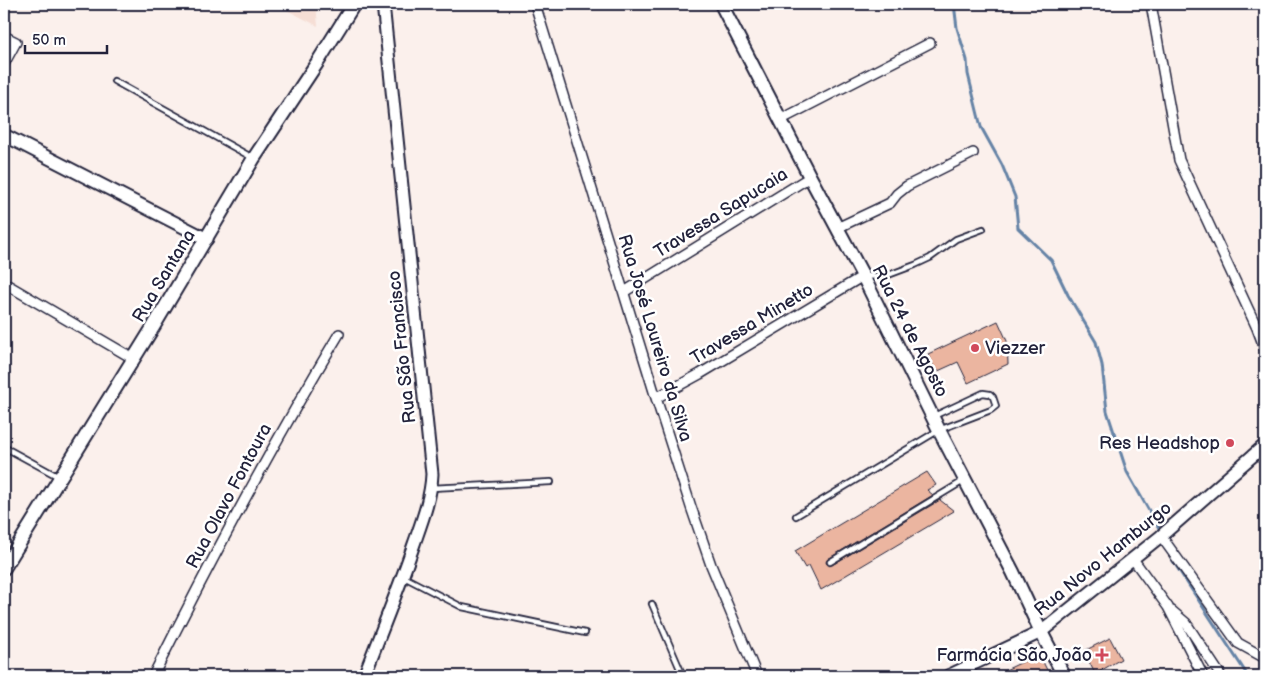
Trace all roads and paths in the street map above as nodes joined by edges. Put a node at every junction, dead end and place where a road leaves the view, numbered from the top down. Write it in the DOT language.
graph roads {
  1 [pos="354,4"];
  2 [pos="383,4"];
  3 [pos="535,4"];
  4 [pos="721,4"];
  5 [pos="1151,4"];
  6 [pos="4,36"];
  7 [pos="930,42"];
  8 [pos="4,64"];
  9 [pos="114,81"];
  10 [pos="780,120"];
  11 [pos="4,136"];
  12 [pos="973,153"];
  13 [pos="254,158"];
  14 [pos="810,177"];
  15 [pos="836,228"];
  16 [pos="983,229"];
  17 [pos="207,239"];
  18 [pos="863,276"];
  19 [pos="4,283"];
  20 [pos="624,292"];
  21 [pos="339,334"];
  22 [pos="1265,349"];
  23 [pos="134,359"];
  24 [pos="656,398"];
  25 [pos="933,416"];
  26 [pos="939,430"];
  27 [pos="1265,445"];
  28 [pos="4,447"];
  29 [pos="60,478"];
  30 [pos="966,480"];
  31 [pos="551,482"];
  32 [pos="431,488"];
  33 [pos="796,516"];
  34 [pos="1162,536"];
  35 [pos="1134,559"];
  36 [pos="830,562"];
  37 [pos="4,568"];
  38 [pos="403,576"];
  39 [pos="652,604"];
  40 [pos="1168,607"];
  41 [pos="585,632"];
  42 [pos="1040,632"];
  43 [pos="1265,658"];
  44 [pos="153,676"];
  45 [pos="364,676"];
  46 [pos="683,676"];
  47 [pos="757,676"];
  48 [pos="948,676"];
  49 [pos="1064,676"];
  50 [pos="1203,676"];
  51 [pos="1222,676"];
  1 -- 13 [label="main road, Rua Santana"];
  2 -- 32 [label="street, Rua São Francisco"];
  3 -- 20 [label="street, Rua José Loureiro da Silva"];
  4 -- 10 [label="main road, Rua 24 de Agosto"];
  5 -- 22 [label="street"];
  6 -- 8 [label="street"];
  7 -- 10 [label="street"];
  9 -- 13 [label="lane"];
  10 -- 14 [label="main road, Rua 24 de Agosto"];
  11 -- 17 [label="street"];
  12 -- 15 [label="street"];
  13 -- 17 [label="main road, Rua Santana"];
  14 -- 15 [label="main road, Rua 24 de Agosto"];
  14 -- 20 [label="street, Travessa Sapucaia"];
  15 -- 18 [label="main road, Rua 24 de Agosto"];
  16 -- 18 [label="lane"];
  17 -- 23 [label="main road, Rua Santana"];
  18 -- 24 [label="street, Travessa Minetto"];
  18 -- 25 [label="main road, Rua 24 de Agosto"];
  19 -- 23 [label="street"];
  20 -- 24 [label="street, Rua José Loureiro da Silva"];
  21 -- 44 [label="street, Rua Olavo Fontoura"];
  23 -- 29 [label="main road, Rua Santana"];
  24 -- 47 [label="street, Rua José Loureiro da Silva"];
  25 -- 26 [label="main road, Rua 24 de Agosto"];
  25 -- 26 [label="lane"];
  26 -- 30 [label="main road, Rua 24 de Agosto"];
  26 -- 33 [label="lane"];
  27 -- 34 [label="street, Rua Novo Hamburgo"];
  28 -- 29 [label="lane"];
  29 -- 37 [label="main road, Rua Santana"];
  30 -- 36 [label="lane"];
  30 -- 42 [label="main road, Rua 24 de Agosto"];
  31 -- 32 [label="lane"];
  32 -- 38 [label="street, Rua São Francisco"];
  34 -- 35 [label="street, Rua Novo Hamburgo"];
  34 -- 43 [label="street"];
  35 -- 40 [label="street"];
  35 -- 42 [label="street, Rua Novo Hamburgo"];
  38 -- 41 [label="lane"];
  38 -- 45 [label="street, Rua São Francisco"];
  39 -- 46 [label="lane"];
  40 -- 50 [label="street"];
  40 -- 51 [label="street"];
  42 -- 48 [label="street, Rua Novo Hamburgo"];
  42 -- 49 [label="main road, Rua 24 de Agosto"];
}
